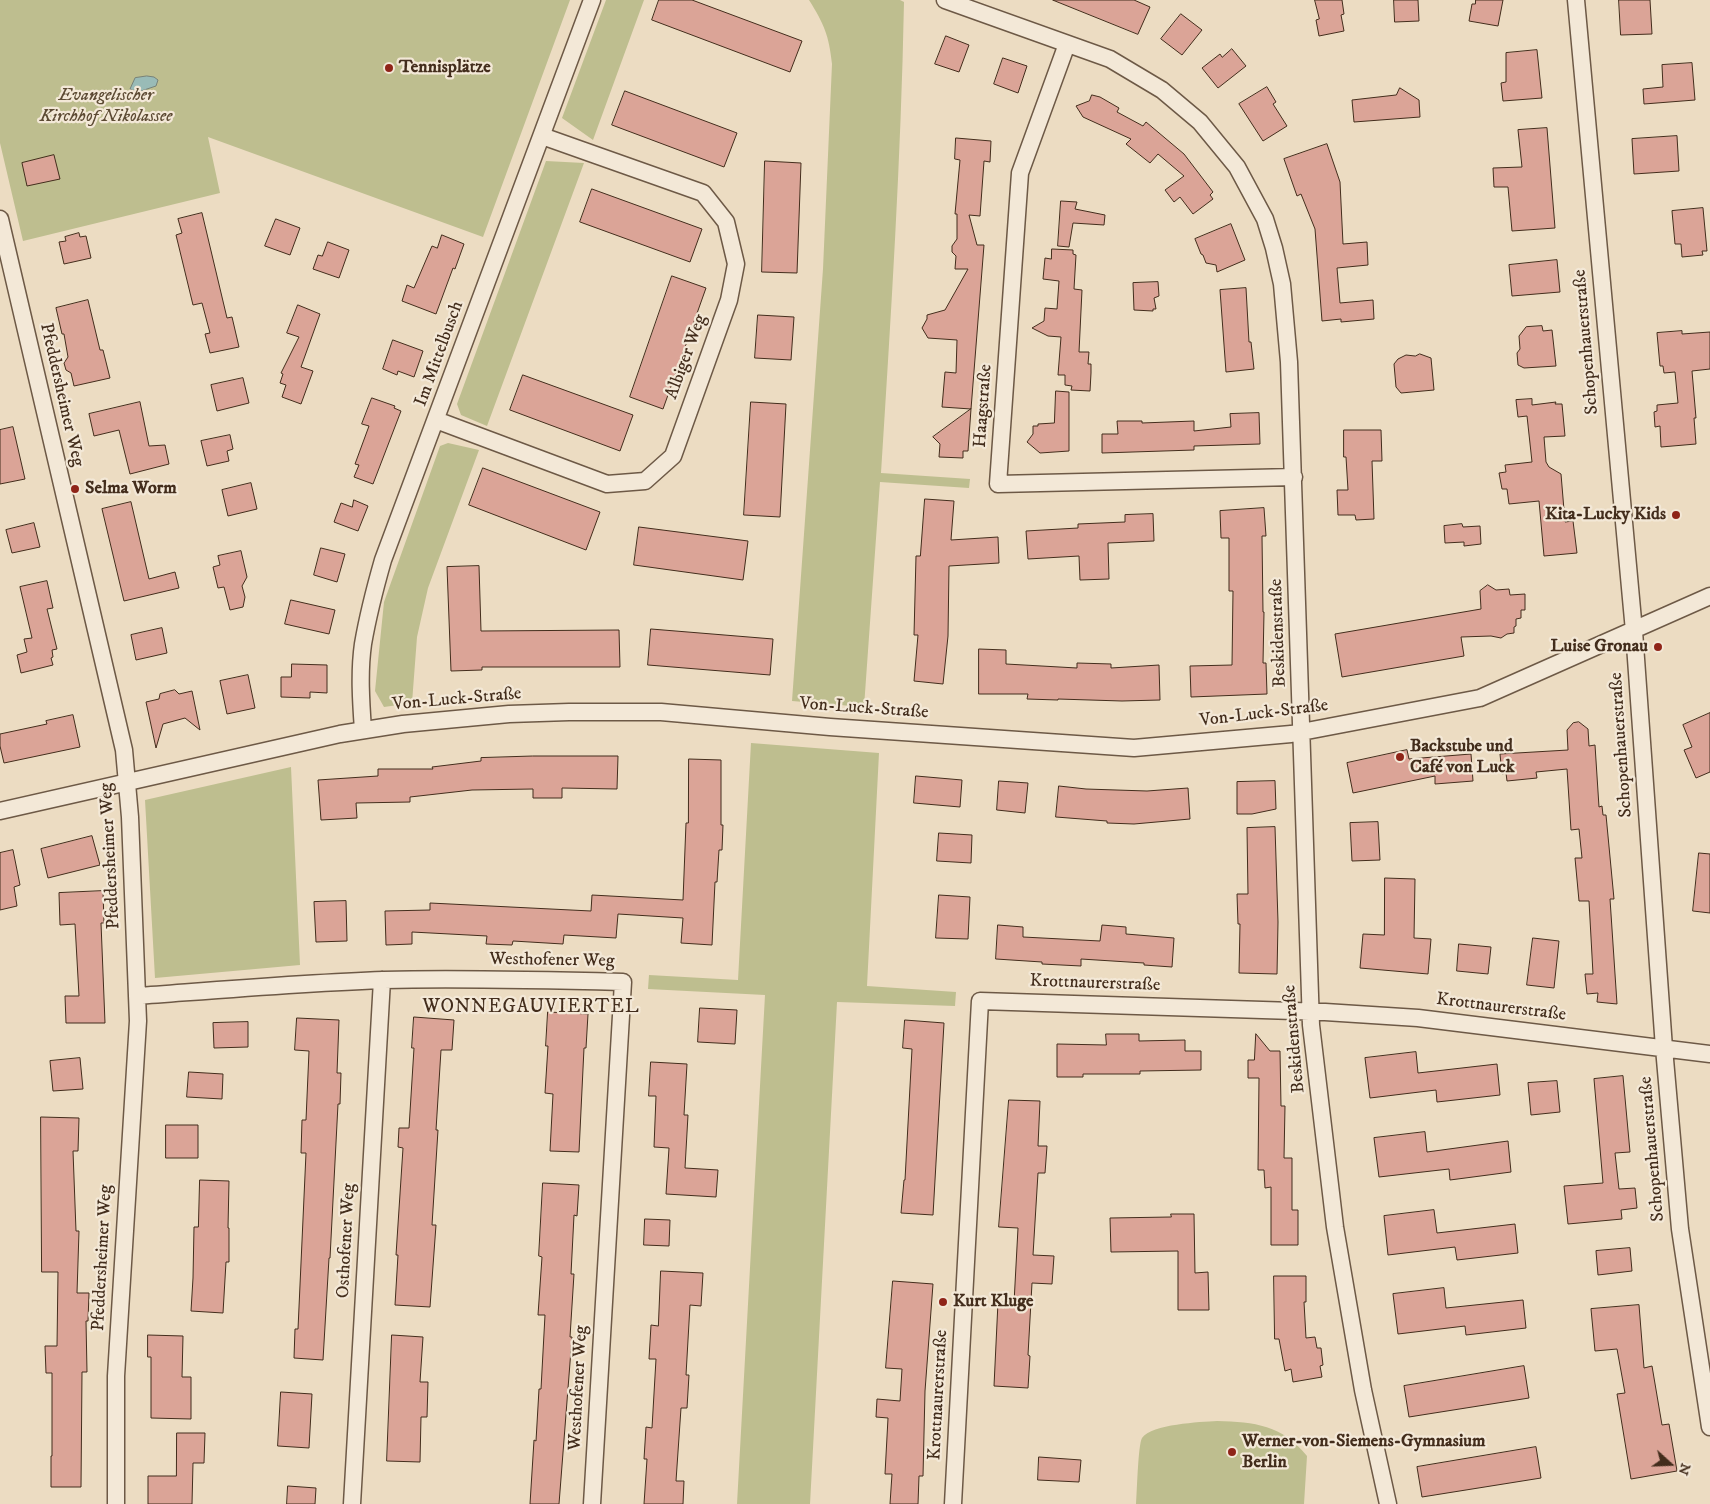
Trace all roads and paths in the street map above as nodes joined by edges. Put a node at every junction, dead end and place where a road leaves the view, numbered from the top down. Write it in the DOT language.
graph roads {
  1 [pos="592,0"];
  2 [pos="946,0"];
  3 [pos="1576,0"];
  4 [pos="1067,44"];
  5 [pos="542,136"];
  6 [pos="0,219"];
  7 [pos="436,420"];
  8 [pos="1294,476"];
  9 [pos="1710,596"];
  10 [pos="1634,631"];
  11 [pos="362,730"];
  12 [pos="1302,732"];
  13 [pos="128,782"];
  14 [pos="0,811"];
  15 [pos="382,980"];
  16 [pos="137,996"];
  17 [pos="1310,1011"];
  18 [pos="1664,1048"];
  19 [pos="1710,1054"];
  20 [pos="1710,1427"];
  21 [pos="116,1504"];
  22 [pos="352,1504"];
  23 [pos="592,1504"];
  24 [pos="953,1504"];
  25 [pos="1388,1504"];
  1 -- 5 [label="street, Im Mittelbusch"];
  2 -- 4 [label="street, Beskidenstraße"];
  3 -- 10 [label="street, Schopenhauerstraße"];
  4 -- 8 [label="street, Beskidenstraße"];
  4 -- 8 [label="street, Haagstraße"];
  5 -- 7 [label="street, Im Mittelbusch"];
  5 -- 7 [label="street, Albiger Weg"];
  6 -- 13 [label="street, Pfeddersheimer Weg"];
  7 -- 11 [label="street, Im Mittelbusch"];
  8 -- 12 [label="street, Beskidenstraße"];
  9 -- 10 [label="street, Von-Luck-Straße"];
  10 -- 12 [label="street, Von-Luck-Straße"];
  10 -- 18 [label="street, Schopenhauerstraße"];
  11 -- 12 [label="street, Von-Luck-Straße"];
  11 -- 13 [label="street, Von-Luck-Straße"];
  12 -- 17 [label="street, Beskidenstraße"];
  13 -- 14 [label="street, Von-Luck-Straße"];
  13 -- 16 [label="street, Pfeddersheimer Weg"];
  15 -- 16 [label="street, Westhofener Weg"];
  15 -- 22 [label="street, Osthofener Weg"];
  15 -- 23 [label="street, Westhofener Weg"];
  16 -- 21 [label="street, Pfeddersheimer Weg"];
  17 -- 18 [label="street, Krottnaurerstraße"];
  17 -- 24 [label="street, Krottnaurerstraße"];
  17 -- 25 [label="street, Beskidenstraße"];
  18 -- 19 [label="street, Krottnaurerstraße"];
  18 -- 20 [label="street, Schopenhauerstraße"];
}
